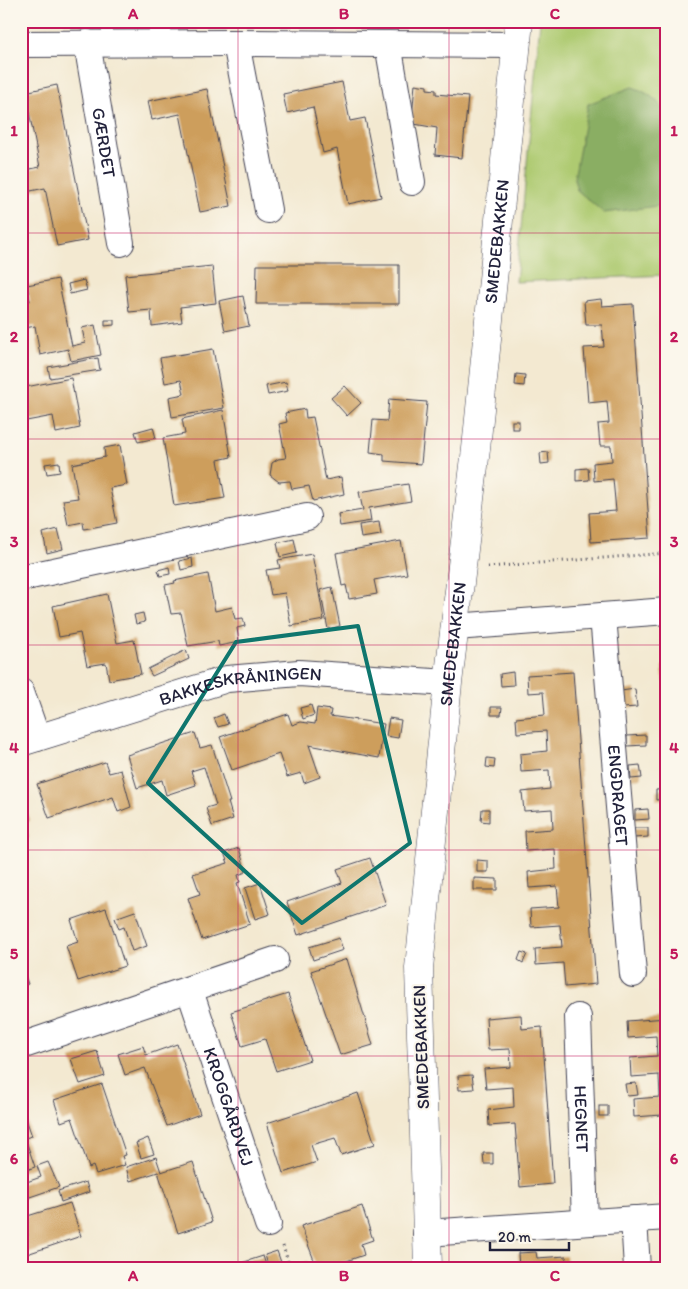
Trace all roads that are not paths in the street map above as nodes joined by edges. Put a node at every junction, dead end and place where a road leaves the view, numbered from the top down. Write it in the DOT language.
graph roads {
  1 [pos="518,33"];
  2 [pos="87,43"];
  3 [pos="236,43"];
  4 [pos="21,44"];
  5 [pos="388,44"];
  6 [pos="412,182"];
  7 [pos="268,210"];
  8 [pos="121,243"];
  9 [pos="307,517"];
  10 [pos="21,578"];
  11 [pos="667,611"];
  12 [pos="603,616"];
  13 [pos="455,627"];
  14 [pos="448,683"];
  15 [pos="21,692"];
  16 [pos="29,741"];
  17 [pos="275,960"];
  18 [pos="633,974"];
  19 [pos="190,990"];
  20 [pos="578,1017"];
  21 [pos="21,1046"];
  22 [pos="667,1217"];
  23 [pos="634,1219"];
  24 [pos="585,1222"];
  25 [pos="268,1224"];
  26 [pos="426,1233"];
  27 [pos="428,1268"];
  28 [pos="638,1268"];
  1 -- 5 [label="street"];
  1 -- 13 [label="street, SMEDEBAKKEN"];
  2 -- 3 [label="street"];
  2 -- 4 [label="street"];
  2 -- 8 [label="street, GÆRDET"];
  3 -- 5 [label="street"];
  3 -- 7 [label="street"];
  5 -- 6 [label="street"];
  9 -- 10 [label="street"];
  11 -- 12 [label="street"];
  12 -- 13 [label="street"];
  12 -- 18 [label="street, ENGDRAGET"];
  13 -- 14 [label="street, SMEDEBAKKEN"];
  14 -- 16 [label="street, BAKKESKRÅNINGEN"];
  14 -- 26 [label="street, SMEDEBAKKEN"];
  15 -- 16 [label="street, BAKKESKRÅNINGEN"];
  17 -- 19 [label="street"];
  19 -- 21 [label="street"];
  19 -- 25 [label="street, KROGGÅRDVEJ"];
  20 -- 24 [label="street, HEGNET"];
  22 -- 23 [label="street"];
  23 -- 24 [label="street"];
  23 -- 28 [label="street"];
  24 -- 26 [label="street"];
  26 -- 27 [label="street, SMEDEBAKKEN"];
}
